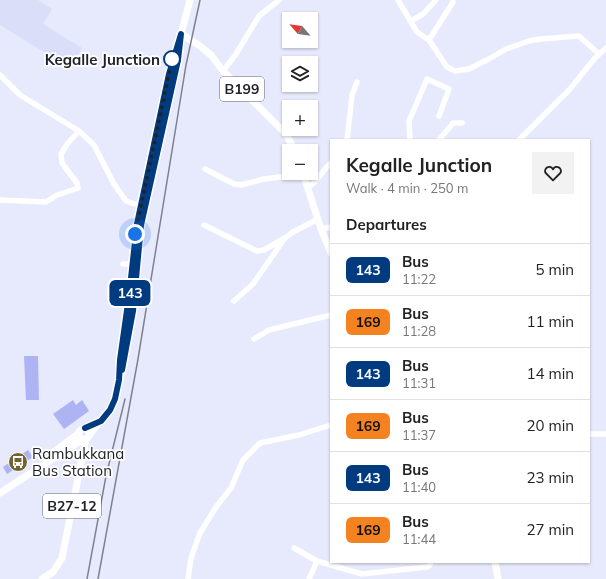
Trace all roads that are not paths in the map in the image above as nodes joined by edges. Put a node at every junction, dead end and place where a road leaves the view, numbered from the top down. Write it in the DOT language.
graph roads {
  1 [pos="190,0"];
  2 [pos="280,0"];
  3 [pos="398,0"];
  4 [pos="436,0"];
  5 [pos="453,2"];
  6 [pos="411,21"];
  7 [pos="181,34"];
  8 [pos="429,40"];
  9 [pos="606,48"];
  10 [pos="599,54"];
  11 [pos="223,71"];
  12 [pos="0,76"];
  13 [pos="357,82"];
  14 [pos="439,116"];
  15 [pos="462,123"];
  16 [pos="79,131"];
  17 [pos="347,139"];
  18 [pos="410,139"];
  19 [pos="441,139"];
  20 [pos="520,139"];
  21 [pos="291,144"];
  22 [pos="330,164"];
  23 [pos="205,168"];
  24 [pos="282,177"];
  25 [pos="305,180"];
  26 [pos="308,187"];
  27 [pos="0,200"];
  28 [pos="142,207"];
  29 [pos="318,219"];
  30 [pos="204,225"];
  31 [pos="330,227"];
  32 [pos="321,229"];
  33 [pos="286,238"];
  34 [pos="330,251"];
  35 [pos="123,264"];
  36 [pos="132,264"];
  37 [pos="234,301"];
  38 [pos="330,315"];
  39 [pos="254,339"];
  40 [pos="119,380"];
  41 [pos="330,426"];
  42 [pos="590,434"];
  43 [pos="606,434"];
  44 [pos="84,435"];
  45 [pos="0,489"];
  46 [pos="0,493"];
  47 [pos="294,548"];
  48 [pos="317,561"];
  49 [pos="431,563"];
  50 [pos="495,563"];
  51 [pos="42,579"];
  52 [pos="188,579"];
  53 [pos="309,579"];
  54 [pos="498,579"];
  1 -- 7 [label="main road"];
  2 -- 11 [label="street"];
  3 -- 6 [label="street"];
  4 -- 6 [label="street"];
  5 -- 8 [label="street"];
  6 -- 8 [label="street"];
  7 -- 11 [label="main road, B199"];
  7 -- 28 [label="main road"];
  8 -- 10 [label="street"];
  9 -- 10 [label="street"];
  10 -- 20 [label="street"];
  11 -- 21 [label="main road, B199"];
  12 -- 16 [label="street"];
  13 -- 17 [label="street"];
  14 -- 18 [label="street"];
  15 -- 19 [label="street"];
  16 -- 27 [label="street"];
  16 -- 28 [label="street"];
  22 -- 26 [label="street"];
  23 -- 24 [label="street"];
  25 -- 26 [label="main road"];
  26 -- 29 [label="main road"];
  28 -- 36 [label="main road"];
  28 -- 40 [label="main road"];
  29 -- 32 [label="main road"];
  29 -- 33 [label="street"];
  30 -- 33 [label="street"];
  31 -- 32 [label="street"];
  32 -- 34 [label="main road"];
  33 -- 37 [label="street"];
  35 -- 36 [label="street"];
  36 -- 40 [label="main road"];
  38 -- 39 [label="street"];
  40 -- 44 [label="main road"];
  41 -- 52 [label="street"];
  42 -- 43 [label="street"];
  44 -- 45 [label="main road"];
  44 -- 46 [label="main road"];
  44 -- 51 [label="main road, B27-12"];
  47 -- 48 [label="street"];
  48 -- 49 [label="street"];
  48 -- 53 [label="street"];
  50 -- 54 [label="main road"];
}
